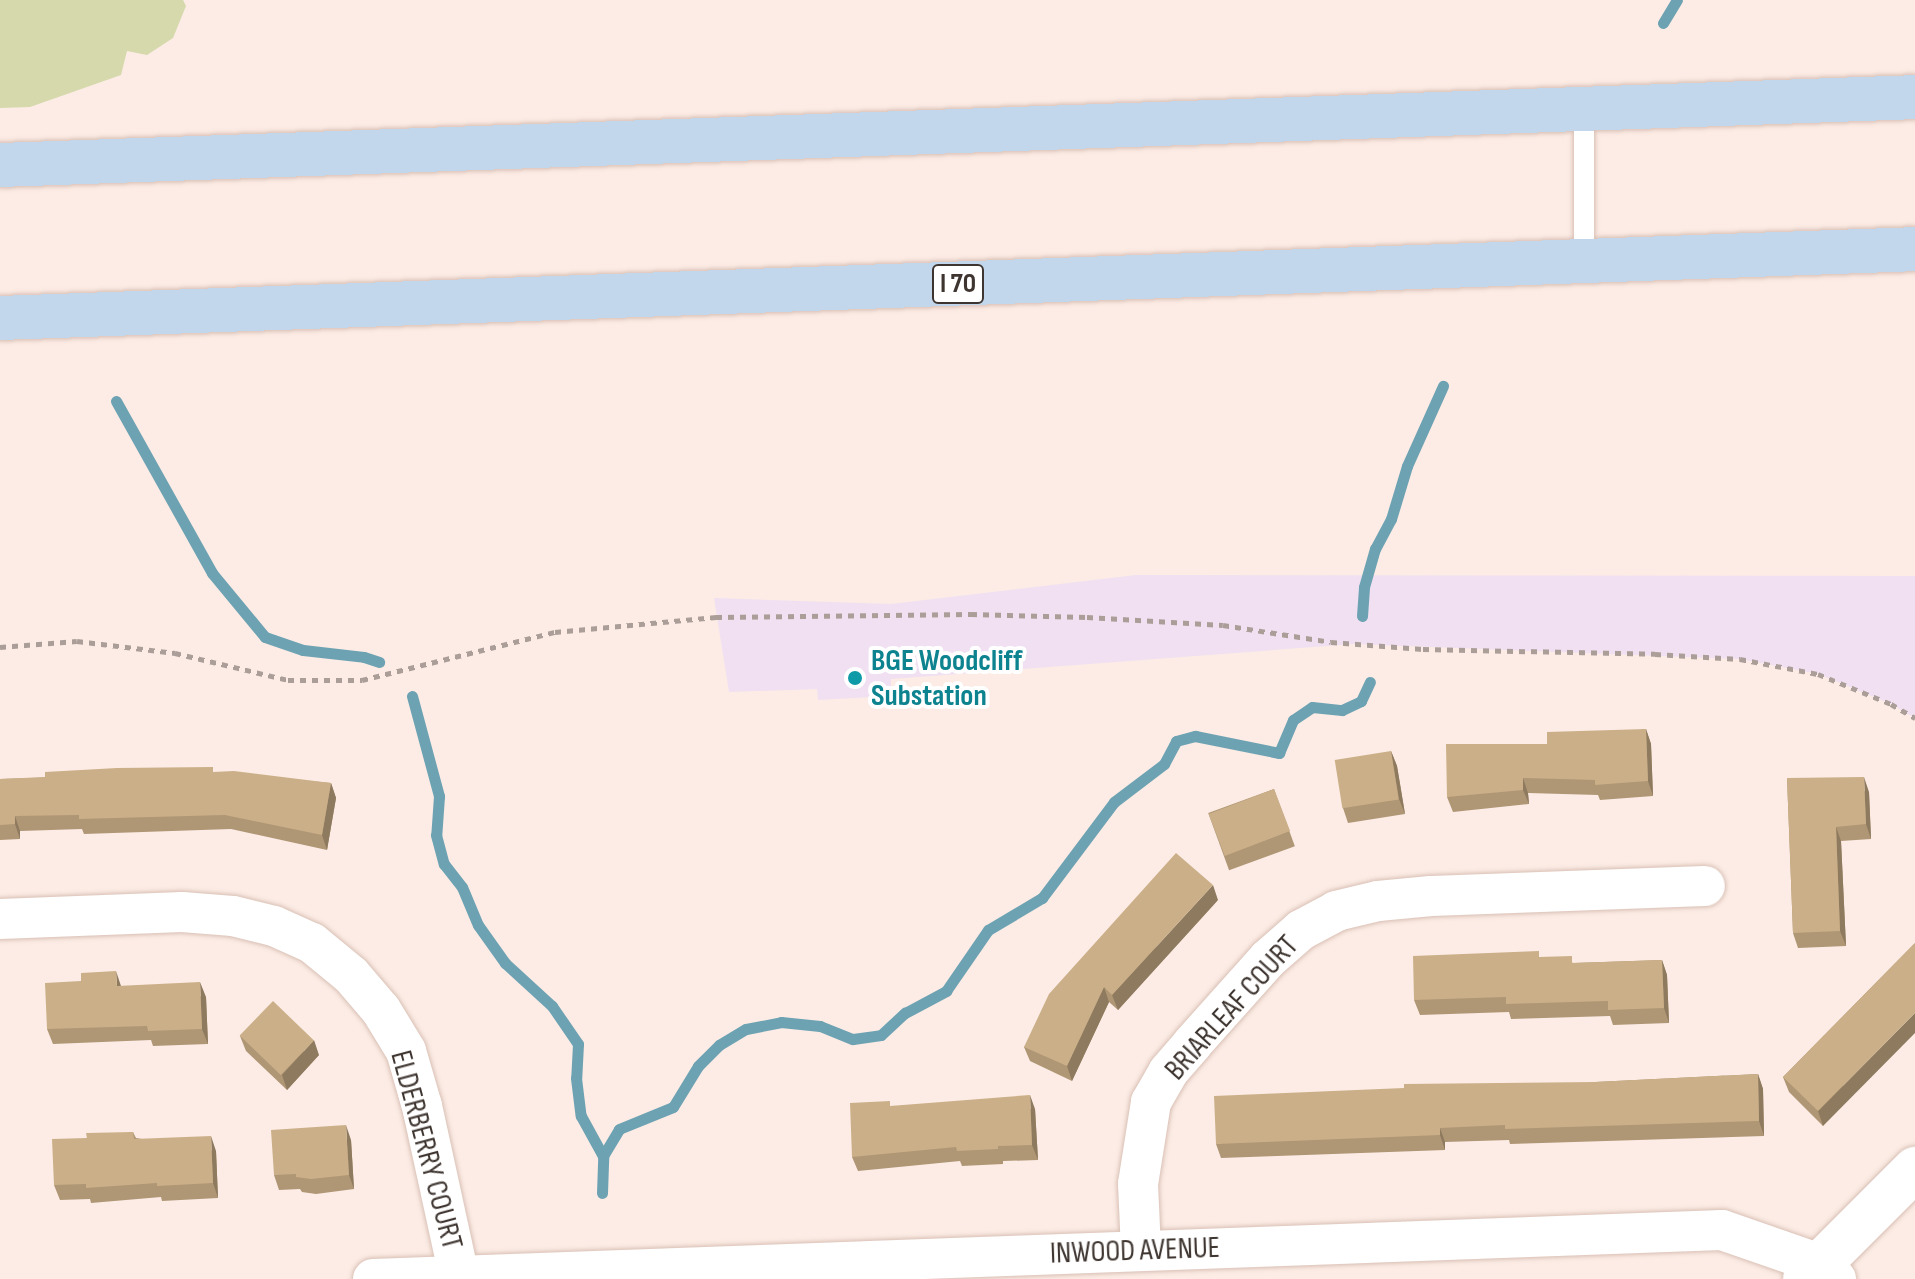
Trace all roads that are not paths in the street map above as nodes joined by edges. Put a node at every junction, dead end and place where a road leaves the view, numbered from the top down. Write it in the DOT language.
graph roads {
  1 [pos="1915,97"];
  2 [pos="1584,109"];
  3 [pos="0,165"];
  4 [pos="1915,249"];
  5 [pos="1584,261"];
  6 [pos="0,318"];
  7 [pos="1705,886"];
  8 [pos="0,919"];
  9 [pos="1915,1169"];
  10 [pos="1141,1250"];
  11 [pos="1820,1274"];
  12 [pos="459,1275"];
  13 [pos="373,1279"];
  1 -- 2 [label="highway"];
  2 -- 3 [label="highway"];
  2 -- 5 [label="lane"];
  4 -- 5 [label="highway, I 70"];
  5 -- 6 [label="highway, I 70"];
  7 -- 10 [label="street, BRIARLEAF COURT"];
  8 -- 12 [label="street, ELDERBERRY COURT"];
  9 -- 11 [label="street"];
  10 -- 11 [label="street, INWOOD AVENUE"];
  10 -- 12 [label="street, INWOOD AVENUE"];
  12 -- 13 [label="street, INWOOD AVENUE"];
}
